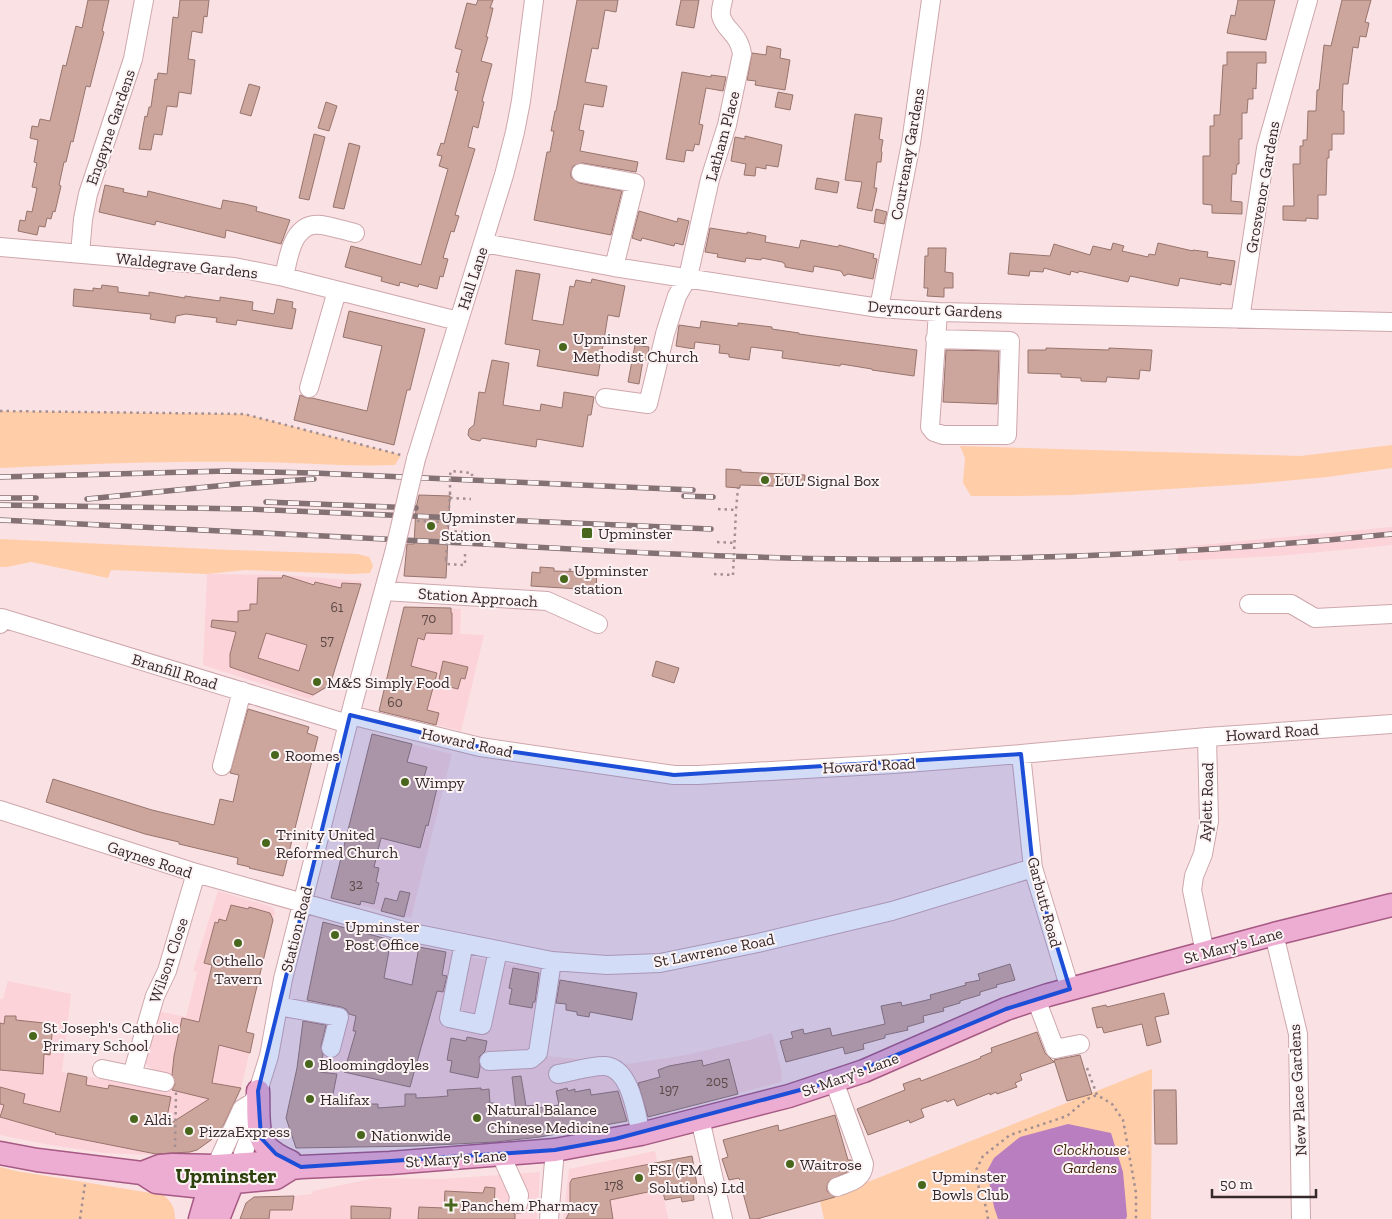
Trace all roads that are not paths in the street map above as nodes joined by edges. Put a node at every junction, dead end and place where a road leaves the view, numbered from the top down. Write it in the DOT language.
graph roads {
  1 [pos="144,0"];
  2 [pos="534,0"];
  3 [pos="723,0"];
  4 [pos="931,0"];
  5 [pos="1308,0"];
  6 [pos="581,173"];
  7 [pos="356,233"];
  8 [pos="484,243"];
  9 [pos="0,247"];
  10 [pos="80,254"];
  11 [pos="614,267"];
  12 [pos="284,277"];
  13 [pos="688,277"];
  14 [pos="337,290"];
  15 [pos="879,308"];
  16 [pos="938,312"];
  17 [pos="1240,319"];
  18 [pos="458,321"];
  19 [pos="1392,322"];
  20 [pos="935,339"];
  21 [pos="309,388"];
  22 [pos="604,398"];
  23 [pos="394,553"];
  24 [pos="384,591"];
  25 [pos="1249,604"];
  26 [pos="1392,614"];
  27 [pos="1,621"];
  28 [pos="598,624"];
  29 [pos="242,691"];
  30 [pos="349,719"];
  31 [pos="1392,724"];
  32 [pos="1207,737"];
  33 [pos="1021,754"];
  34 [pos="222,766"];
  35 [pos="0,810"];
  36 [pos="1033,868"];
  37 [pos="196,873"];
  38 [pos="302,904"];
  39 [pos="1392,905"];
  40 [pos="1274,934"];
  41 [pos="464,943"];
  42 [pos="498,950"];
  43 [pos="1205,953"];
  44 [pos="552,961"];
  45 [pos="1070,989"];
  46 [pos="1036,999"];
  47 [pos="278,1006"];
  48 [pos="1080,1044"];
  49 [pos="331,1048"];
  50 [pos="489,1061"];
  51 [pos="102,1069"];
  52 [pos="558,1074"];
  53 [pos="132,1075"];
  54 [pos="166,1082"];
  55 [pos="834,1082"];
  56 [pos="255,1096"];
  57 [pos="700,1119"];
  58 [pos="641,1134"];
  59 [pos="555,1150"];
  60 [pos="0,1154"];
  61 [pos="501,1155"];
  62 [pos="297,1168"];
  63 [pos="142,1173"];
  64 [pos="236,1173"];
  65 [pos="212,1175"];
  66 [pos="174,1184"];
  67 [pos="837,1187"];
  68 [pos="518,1204"];
  69 [pos="189,1219"];
  70 [pos="200,1219"];
  71 [pos="218,1219"];
  72 [pos="549,1219"];
  73 [pos="723,1219"];
  74 [pos="1301,1219"];
  1 -- 10 [label="street, Engayne Gardens"];
  2 -- 8 [label="street, Hall Lane"];
  3 -- 13 [label="street, Latham Place"];
  4 -- 15 [label="street, Courtenay Gardens"];
  5 -- 17 [label="street, Grosvenor Gardens"];
  6 -- 11 [label="street"];
  7 -- 12 [label="street"];
  8 -- 11 [label="street, Deyncourt Gardens"];
  8 -- 18 [label="street, Hall Lane"];
  9 -- 10 [label="street, Waldegrave Gardens"];
  10 -- 12 [label="street, Waldegrave Gardens"];
  11 -- 13 [label="street, Deyncourt Gardens"];
  12 -- 14 [label="street, Waldegrave Gardens"];
  13 -- 15 [label="street, Deyncourt Gardens"];
  13 -- 22 [label="street, Latham Place"];
  14 -- 18 [label="street, Waldegrave Gardens"];
  14 -- 21 [label="street"];
  15 -- 16 [label="street, Deyncourt Gardens"];
  16 -- 17 [label="street, Deyncourt Gardens"];
  16 -- 20 [label="street"];
  17 -- 19 [label="street, Deyncourt Gardens"];
  18 -- 23 [label="street, Hall Lane, bridge"];
  20 -- 20 [label="street"];
  23 -- 24 [label="street, Station Road"];
  24 -- 28 [label="street, Station Approach"];
  24 -- 30 [label="street, Station Road"];
  25 -- 26 [label="street"];
  27 -- 29 [label="street, Branfill Road"];
  29 -- 30 [label="street, Branfill Road"];
  29 -- 34 [label="street"];
  30 -- 33 [label="street, Howard Road"];
  30 -- 38 [label="street, Station Road"];
  31 -- 32 [label="street, Howard Road"];
  32 -- 33 [label="street, Howard Road"];
  32 -- 43 [label="street, Aylett Road"];
  33 -- 36 [label="street, Garbutt Road"];
  35 -- 37 [label="street, Gaynes Road"];
  36 -- 44 [label="street, St Lawrence Road"];
  36 -- 45 [label="street, Garbutt Road"];
  37 -- 38 [label="street, Gaynes Road"];
  37 -- 53 [label="street, Wilson Close"];
  38 -- 41 [label="street, St Lawrence Road"];
  38 -- 47 [label="street, Station Road"];
  39 -- 40 [label="main road, St Mary's Lane"];
  40 -- 43 [label="main road, St Mary's Lane"];
  40 -- 74 [label="street, New Place Gardens"];
  41 -- 42 [label="street, St Lawrence Road"];
  41 -- 42 [label="street"];
  42 -- 44 [label="street, St Lawrence Road"];
  43 -- 45 [label="main road, St Mary's Lane"];
  44 -- 50 [label="street"];
  45 -- 46 [label="main road, St Mary's Lane"];
  46 -- 48 [label="street"];
  46 -- 55 [label="main road, St Mary's Lane"];
  47 -- 49 [label="street"];
  47 -- 56 [label="street, Station Road"];
  51 -- 53 [label="street"];
  52 -- 58 [label="street"];
  53 -- 54 [label="street"];
  55 -- 57 [label="main road, St Mary's Lane"];
  55 -- 67 [label="street"];
  56 -- 62 [label="main road"];
  56 -- 64 [label="street, Station Road"];
  56 -- 65 [label="street, Station Road"];
  57 -- 58 [label="main road, St Mary's Lane"];
  57 -- 73 [label="street"];
  58 -- 59 [label="main road, St Mary's Lane"];
  59 -- 61 [label="main road, St Mary's Lane"];
  59 -- 72 [label="street"];
  60 -- 63 [label="main road, St Mary's Lane"];
  61 -- 62 [label="main road, St Mary's Lane"];
  61 -- 68 [label="street"];
  62 -- 64 [label="main road, St Mary's Lane"];
  63 -- 65 [label="main road, St Mary's Lane"];
  63 -- 66 [label="main road, St Mary's Lane"];
  64 -- 65 [label="main road, St Mary's Lane"];
  64 -- 71 [label="main road"];
  65 -- 66 [label="main road, St Mary's Lane"];
  65 -- 70 [label="main road"];
  66 -- 69 [label="main road"];
}
